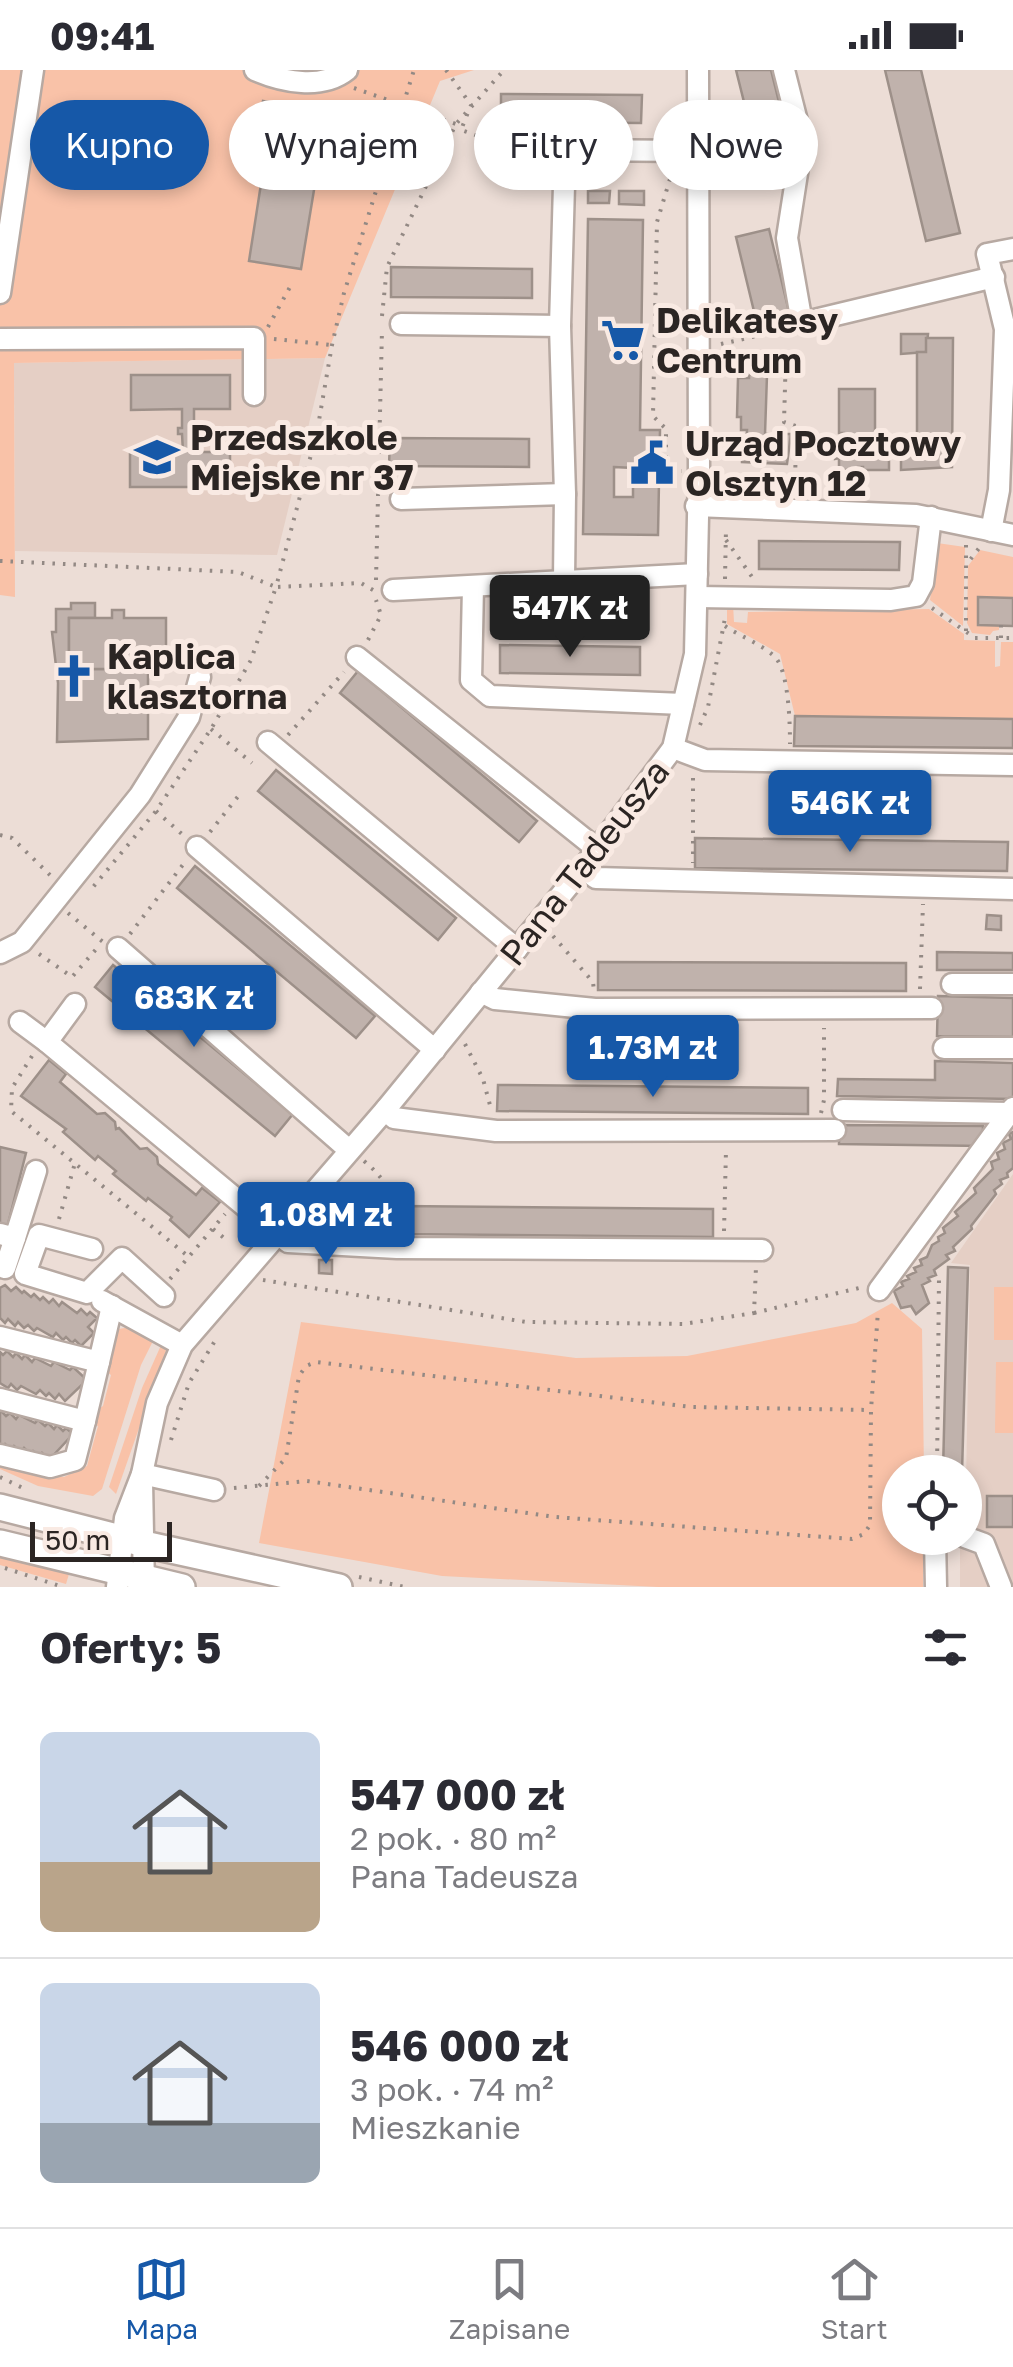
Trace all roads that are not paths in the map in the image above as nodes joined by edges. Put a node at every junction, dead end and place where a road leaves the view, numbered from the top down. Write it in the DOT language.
graph roads {
  1 [pos="33,70"];
  2 [pos="256,70"];
  3 [pos="698,70"];
  4 [pos="784,70"];
  5 [pos="342,74"];
  6 [pos="694,100"];
  7 [pos="564,190"];
  8 [pos="689,190"];
  9 [pos="1013,249"];
  10 [pos="994,278"];
  11 [pos="0,293"];
  12 [pos="401,324"];
  13 [pos="560,326"];
  14 [pos="0,340"];
  15 [pos="254,395"];
  16 [pos="565,494"];
  17 [pos="400,498"];
  18 [pos="696,506"];
  19 [pos="931,517"];
  20 [pos="1013,536"];
  21 [pos="986,539"];
  22 [pos="696,574"];
  23 [pos="564,580"];
  24 [pos="474,587"];
  25 [pos="393,590"];
  26 [pos="697,596"];
  27 [pos="357,656"];
  28 [pos="200,678"];
  29 [pos="683,704"];
  30 [pos="268,742"];
  31 [pos="673,748"];
  32 [pos="1013,765"];
  33 [pos="197,848"];
  34 [pos="597,849"];
  35 [pos="583,868"];
  36 [pos="1013,889"];
  37 [pos="118,948"];
  38 [pos="516,949"];
  39 [pos="0,953"];
  40 [pos="952,984"];
  41 [pos="1013,984"];
  42 [pos="481,992"];
  43 [pos="926,1000"];
  44 [pos="75,1004"];
  45 [pos="20,1022"];
  46 [pos="42,1045"];
  47 [pos="944,1048"];
  48 [pos="1013,1048"];
  49 [pos="435,1050"];
  50 [pos="386,1110"];
  51 [pos="1011,1111"];
  52 [pos="355,1154"];
  53 [pos="36,1171"];
  54 [pos="7,1236"];
  55 [pos="283,1238"];
  56 [pos="92,1249"];
  57 [pos="760,1250"];
  58 [pos="10,1270"];
  59 [pos="879,1290"];
  60 [pos="87,1292"];
  61 [pos="161,1294"];
  62 [pos="112,1306"];
  63 [pos="0,1336"];
  64 [pos="182,1345"];
  65 [pos="99,1362"];
  66 [pos="0,1399"];
  67 [pos="86,1421"];
  68 [pos="0,1455"];
  69 [pos="150,1477"];
  70 [pos="214,1490"];
  71 [pos="0,1507"];
  72 [pos="0,1542"];
  73 [pos="134,1542"];
  74 [pos="982,1543"];
  75 [pos="939,1555"];
  76 [pos="131,1581"];
  77 [pos="182,1587"];
  78 [pos="338,1587"];
  79 [pos="936,1587"];
  80 [pos="1001,1587"];
  1 -- 11 [label="street"];
  2 -- 5 [label="street"];
  3 -- 6 [label="street, Pana Tadeusza"];
  4 -- 10 [label="street"];
  7 -- 13 [label="street"];
  8 -- 18 [label="street, Pana Tadeusza"];
  9 -- 10 [label="street"];
  10 -- 21 [label="street"];
  12 -- 13 [label="street"];
  13 -- 16 [label="street"];
  14 -- 15 [label="street"];
  16 -- 17 [label="street"];
  16 -- 23 [label="street"];
  18 -- 19 [label="street"];
  18 -- 22 [label="street, Pana Tadeusza"];
  19 -- 21 [label="street"];
  19 -- 26 [label="street"];
  20 -- 21 [label="street"];
  22 -- 23 [label="street"];
  22 -- 26 [label="street, Pana Tadeusza"];
  23 -- 24 [label="street"];
  24 -- 25 [label="street"];
  24 -- 29 [label="street"];
  26 -- 29 [label="street, Pana Tadeusza"];
  27 -- 34 [label="street"];
  28 -- 39 [label="street"];
  29 -- 31 [label="street, Pana Tadeusza"];
  30 -- 38 [label="street"];
  31 -- 32 [label="street"];
  31 -- 34 [label="street, Pana Tadeusza"];
  33 -- 49 [label="street"];
  34 -- 35 [label="street, Pana Tadeusza"];
  35 -- 36 [label="street"];
  35 -- 38 [label="street, Pana Tadeusza"];
  37 -- 52 [label="street"];
  38 -- 42 [label="street, Pana Tadeusza"];
  40 -- 41 [label="street"];
  42 -- 43 [label="street"];
  42 -- 49 [label="street, Pana Tadeusza"];
  44 -- 46 [label="street"];
  45 -- 46 [label="street"];
  46 -- 55 [label="street"];
  47 -- 48 [label="street"];
  49 -- 50 [label="street, Pana Tadeusza"];
  50 -- 51 [label="street"];
  50 -- 52 [label="street, Pana Tadeusza"];
  51 -- 59 [label="street"];
  52 -- 55 [label="street, Pana Tadeusza"];
  53 -- 54 [label="street"];
  54 -- 58 [label="street"];
  55 -- 57 [label="street"];
  55 -- 64 [label="street, Pana Tadeusza"];
  56 -- 58 [label="street"];
  58 -- 60 [label="street"];
  60 -- 61 [label="street"];
  60 -- 62 [label="street"];
  62 -- 64 [label="street"];
  62 -- 65 [label="street"];
  63 -- 65 [label="street"];
  64 -- 69 [label="street, Pana Tadeusza"];
  65 -- 67 [label="street"];
  66 -- 67 [label="street"];
  67 -- 68 [label="street"];
  69 -- 70 [label="street"];
  69 -- 73 [label="street, Pana Tadeusza"];
  71 -- 73 [label="main road"];
  72 -- 76 [label="main road"];
  73 -- 76 [label="street, Pana Tadeusza"];
  73 -- 78 [label="main road"];
  74 -- 80 [label="street"];
  75 -- 79 [label="street"];
  76 -- 77 [label="main road"];
}
